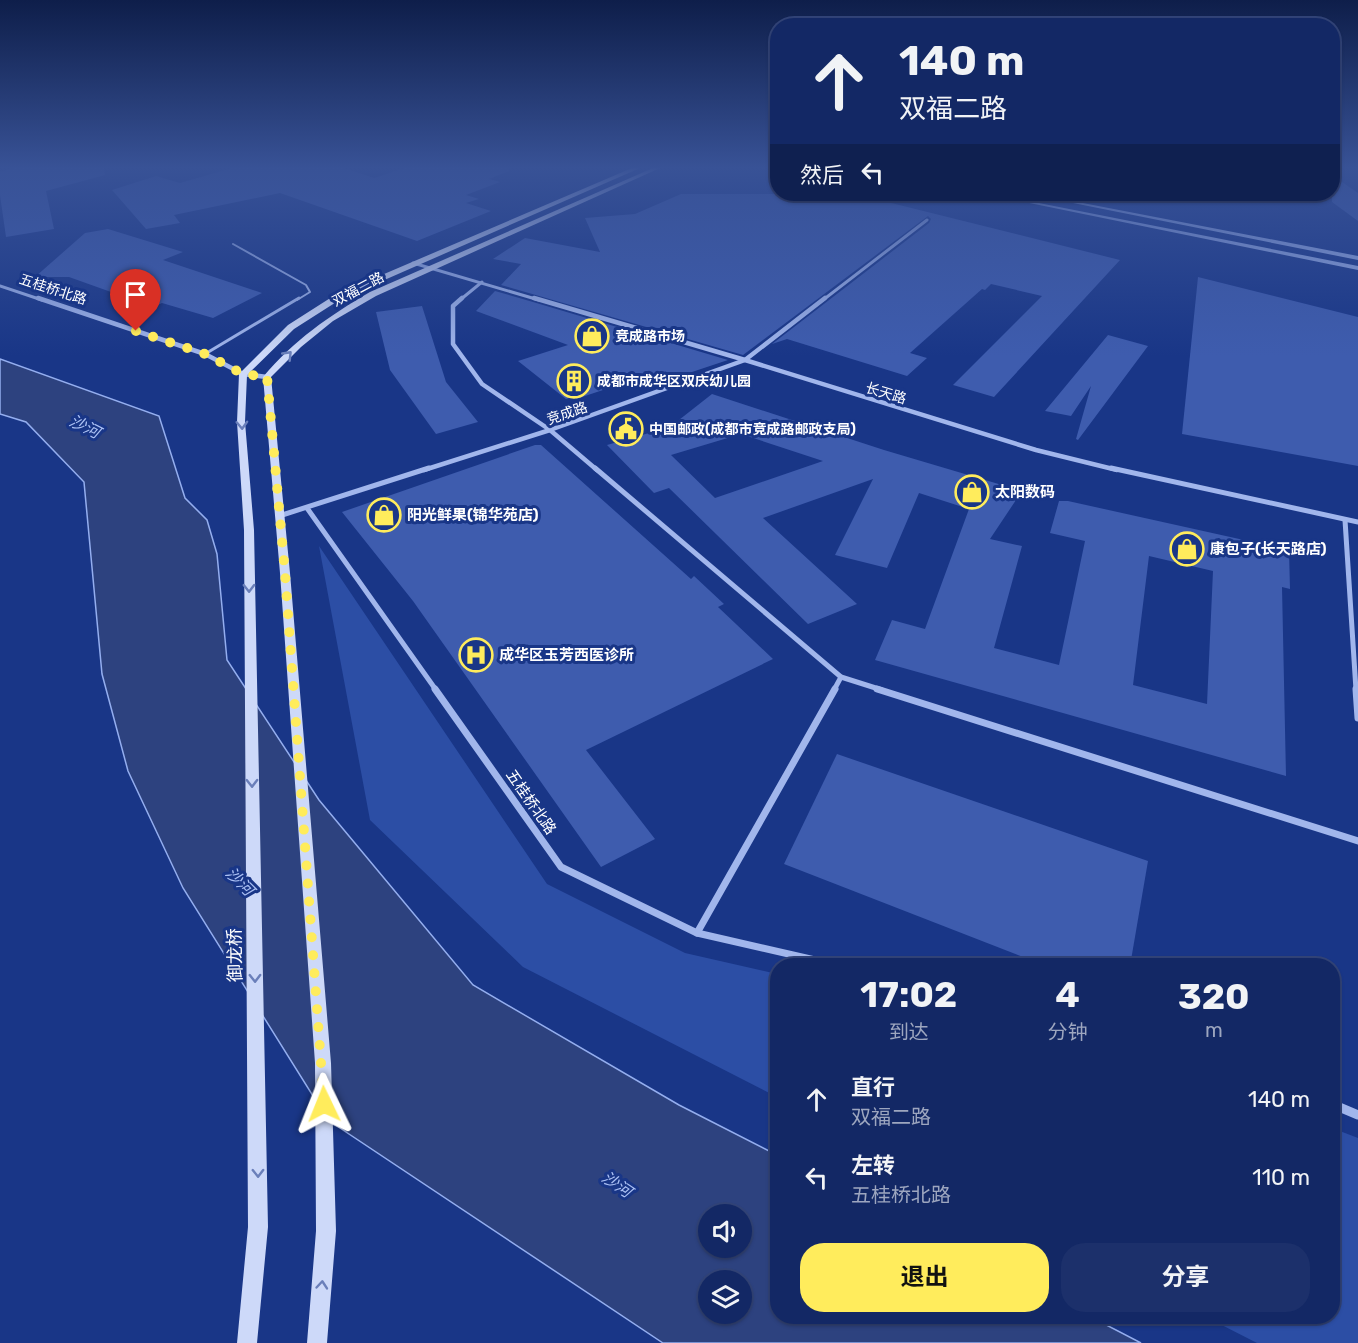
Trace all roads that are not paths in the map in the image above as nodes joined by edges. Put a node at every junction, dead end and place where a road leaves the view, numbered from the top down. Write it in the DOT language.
graph roads {
  1 [pos="489,231"];
  2 [pos="516,231"];
  3 [pos="913,231"];
  4 [pos="1171,231"];
  5 [pos="1218,231"];
  6 [pos="233,244"];
  7 [pos="1358,258"];
  8 [pos="413,263"];
  9 [pos="432,268"];
  10 [pos="1358,268"];
  11 [pos="482,282"];
  12 [pos="0,286"];
  13 [pos="205,354"];
  14 [pos="745,360"];
  15 [pos="243,374"];
  16 [pos="267,377"];
  17 [pos="550,430"];
  18 [pos="307,508"];
  19 [pos="278,516"];
  20 [pos="1345,520"];
  21 [pos="1358,522"];
  22 [pos="841,677"];
  23 [pos="1358,718"];
  24 [pos="1358,841"];
  25 [pos="697,933"];
  26 [pos="806,958"];
  27 [pos="1340,1107"];
  28 [pos="1358,1114"];
  29 [pos="247,1343"];
  30 [pos="317,1343"];
  1 -- 8 [label="main road, 双福二路"];
  2 -- 9 [label="main road, 双福二路"];
  3 -- 14 [label="street, 竞成路"];
  4 -- 10 [label="street"];
  5 -- 7 [label="street"];
  6 -- 13 [label="lane"];
  8 -- 9 [label="street, 长天路"];
  8 -- 15 [label="main road, 双福二路"];
  9 -- 11 [label="street, 长天路"];
  16 -- 9 [label="main road, 双福二路, one-way"];
  11 -- 14 [label="street, 长天路"];
  11 -- 17 [label="street"];
  12 -- 13 [label="street, 五桂桥北路"];
  13 -- 15 [label="street, 五桂桥北路"];
  14 -- 17 [label="street, 竞成路"];
  14 -- 20 [label="street, 长天路"];
  15 -- 16 [label="street, 五桂桥北路"];
  15 -- 29 [label="main road, 御龙桥, one-way"];
  16 -- 19 [label="main road"];
  17 -- 18 [label="street, 竞成路"];
  17 -- 22 [label="street"];
  18 -- 19 [label="street, 竞成路"];
  18 -- 25 [label="street, 五桂桥北路"];
  30 -- 19 [label="main road, one-way"];
  20 -- 21 [label="street, 长天路"];
  20 -- 23 [label="street"];
  22 -- 24 [label="street"];
  22 -- 25 [label="street"];
  25 -- 26 [label="street, 五桂桥北路"];
  27 -- 28 [label="street"];
}
